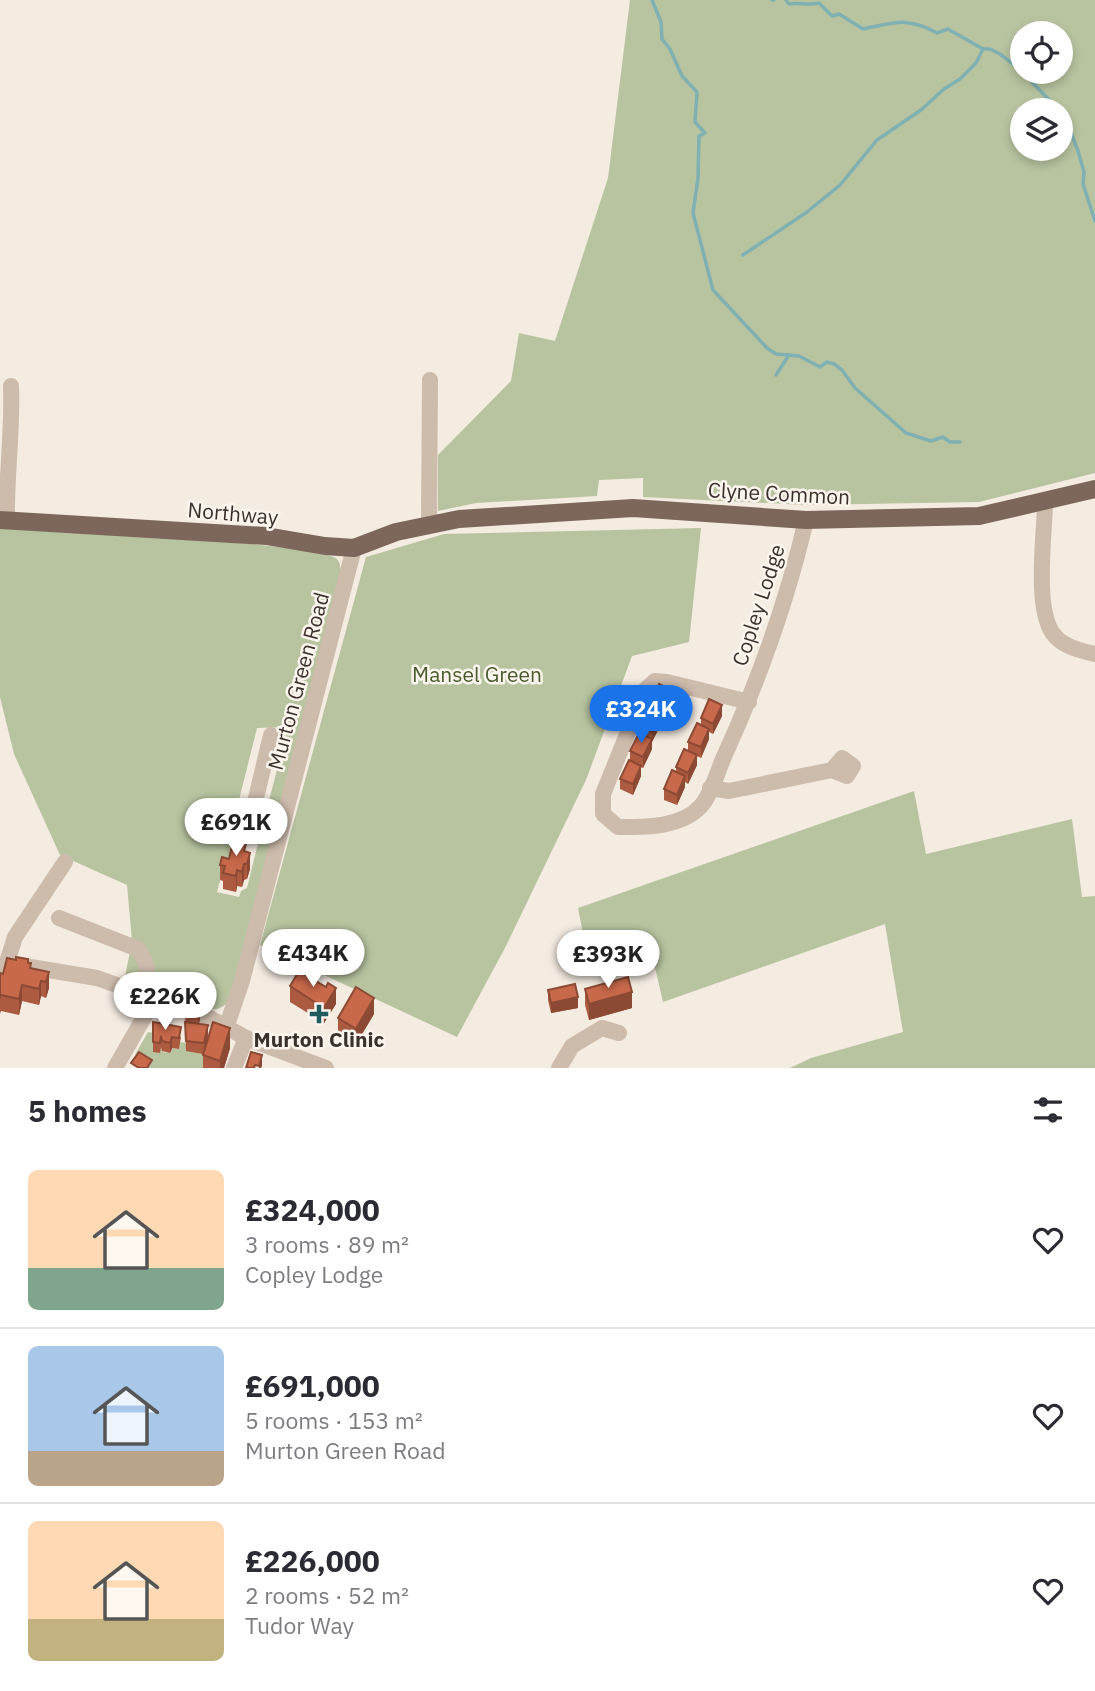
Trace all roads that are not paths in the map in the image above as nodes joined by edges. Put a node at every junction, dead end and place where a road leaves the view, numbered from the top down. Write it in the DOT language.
graph roads {
  1 [pos="429,380"];
  2 [pos="11,386"];
  3 [pos="1095,489"];
  4 [pos="1045,501"];
  5 [pos="459,519"];
  6 [pos="3,520"];
  7 [pos="806,520"];
  8 [pos="429,525"];
  9 [pos="355,548"];
  10 [pos="1095,654"];
  11 [pos="749,702"];
  12 [pos="271,735"];
  13 [pos="832,770"];
  14 [pos="710,788"];
  15 [pos="280,833"];
  16 [pos="65,862"];
  17 [pos="59,918"];
  18 [pos="3,964"];
  19 [pos="154,1000"];
  20 [pos="226,1028"];
  21 [pos="619,1033"];
  22 [pos="246,1038"];
  23 [pos="115,1068"];
  24 [pos="234,1068"];
  25 [pos="325,1068"];
  26 [pos="559,1068"];
  1 -- 8 [label="street"];
  2 -- 6 [label="street"];
  3 -- 4 [label="main road, Clyne Common"];
  4 -- 7 [label="main road, Clyne Common"];
  4 -- 10 [label="street"];
  5 -- 7 [label="main road, Clyne Common"];
  5 -- 8 [label="main road, Northway"];
  6 -- 9 [label="main road, Northway"];
  7 -- 11 [label="street, Copley Lodge"];
  8 -- 9 [label="main road, Northway"];
  9 -- 15 [label="street, Murton Green Road"];
  11 -- 14 [label="street, Copley Lodge"];
  11 -- 14 [label="street, Copley Lodge"];
  12 -- 15 [label="street"];
  13 -- 14 [label="street"];
  15 -- 20 [label="street, Murton Green Road"];
  16 -- 18 [label="street"];
  17 -- 19 [label="street"];
  18 -- 19 [label="street"];
  19 -- 20 [label="street"];
  19 -- 23 [label="street"];
  20 -- 22 [label="street"];
  21 -- 26 [label="street"];
  22 -- 24 [label="street"];
  22 -- 25 [label="street"];
}
